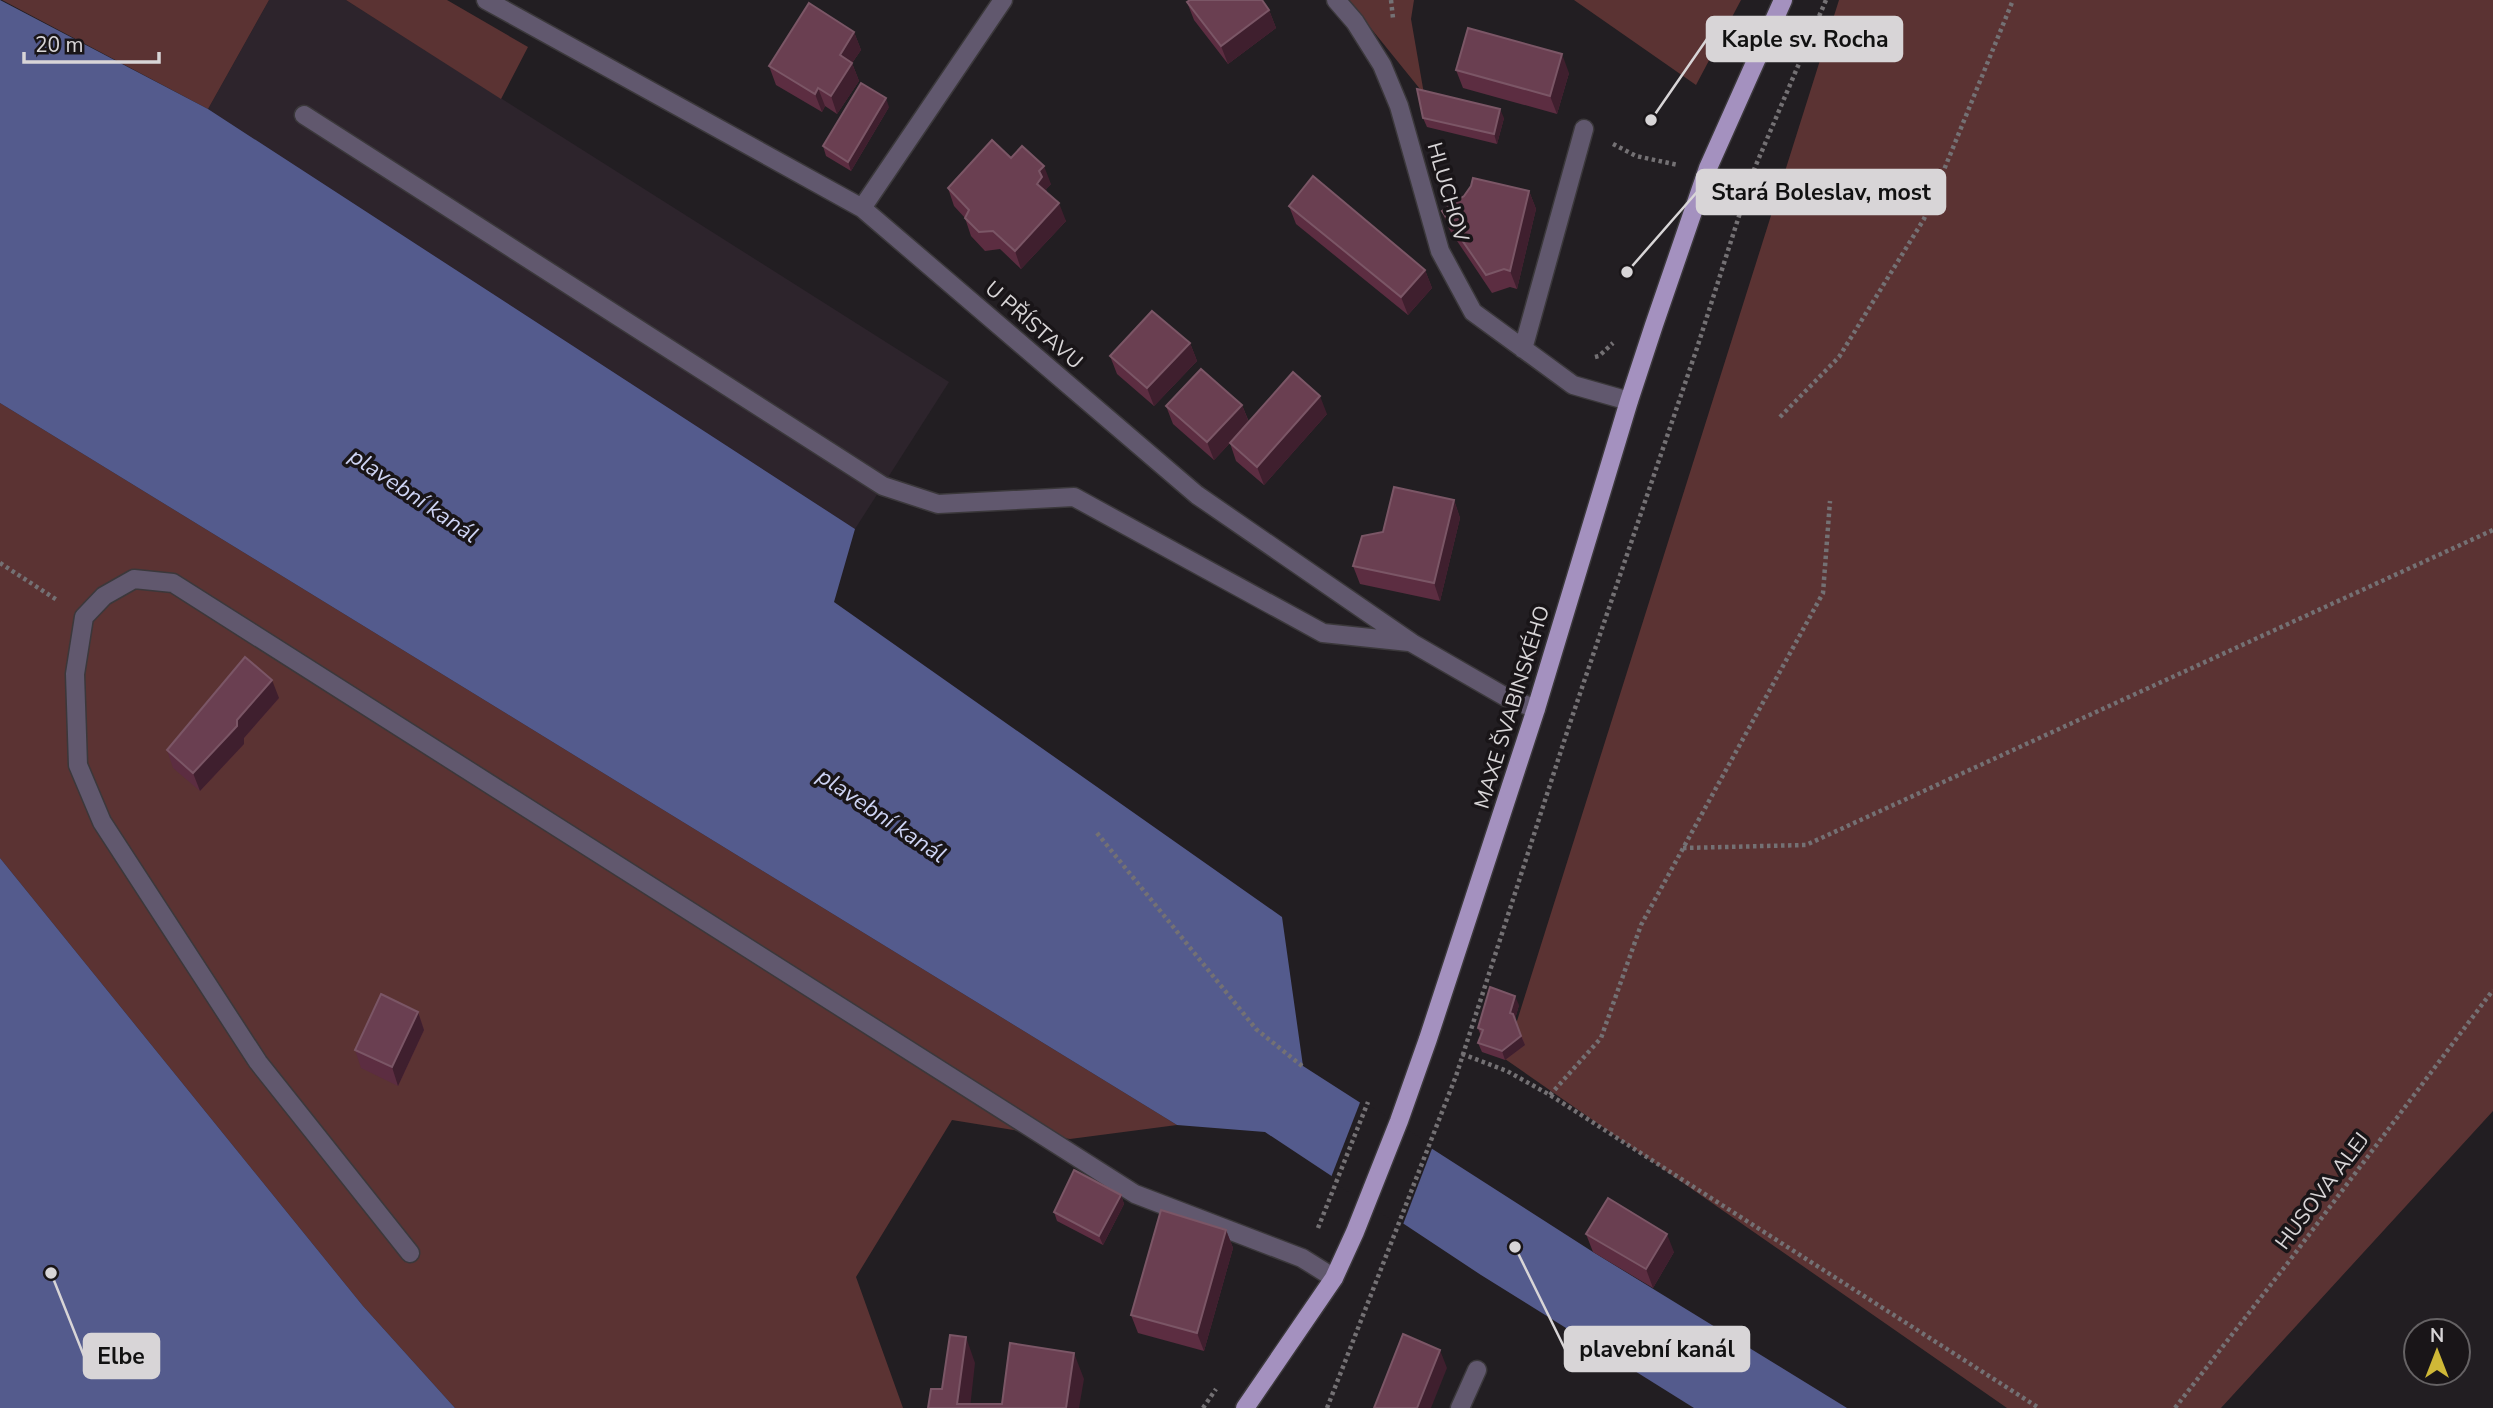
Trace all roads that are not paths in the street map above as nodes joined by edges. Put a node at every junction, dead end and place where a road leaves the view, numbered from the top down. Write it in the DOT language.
graph roads {
  1 [pos="486,0"];
  2 [pos="1003,0"];
  3 [pos="1336,0"];
  4 [pos="1783,0"];
  5 [pos="304,115"];
  6 [pos="1584,129"];
  7 [pos="862,208"];
  8 [pos="1523,349"];
  9 [pos="1629,401"];
  10 [pos="1412,643"];
  11 [pos="1536,709"];
  12 [pos="410,1253"];
  13 [pos="1334,1278"];
  14 [pos="1477,1370"];
  15 [pos="1245,1408"];
  16 [pos="1460,1408"];
  1 -- 7 [label="street, U PŘÍSTAVU"];
  2 -- 7 [label="street"];
  3 -- 8 [label="street, HLUCHOV"];
  4 -- 9 [label="main road, MAXE ŠVABINSKÉHO"];
  5 -- 10 [label="street"];
  6 -- 8 [label="street"];
  7 -- 10 [label="street, U PŘÍSTAVU"];
  8 -- 9 [label="street, HLUCHOV"];
  9 -- 11 [label="main road, MAXE ŠVABINSKÉHO"];
  10 -- 11 [label="street, U PŘÍSTAVU"];
  11 -- 13 [label="main road, MAXE ŠVABINSKÉHO"];
  12 -- 13 [label="street"];
  13 -- 15 [label="main road, MAXE ŠVABINSKÉHO"];
  14 -- 16 [label="street"];
}
